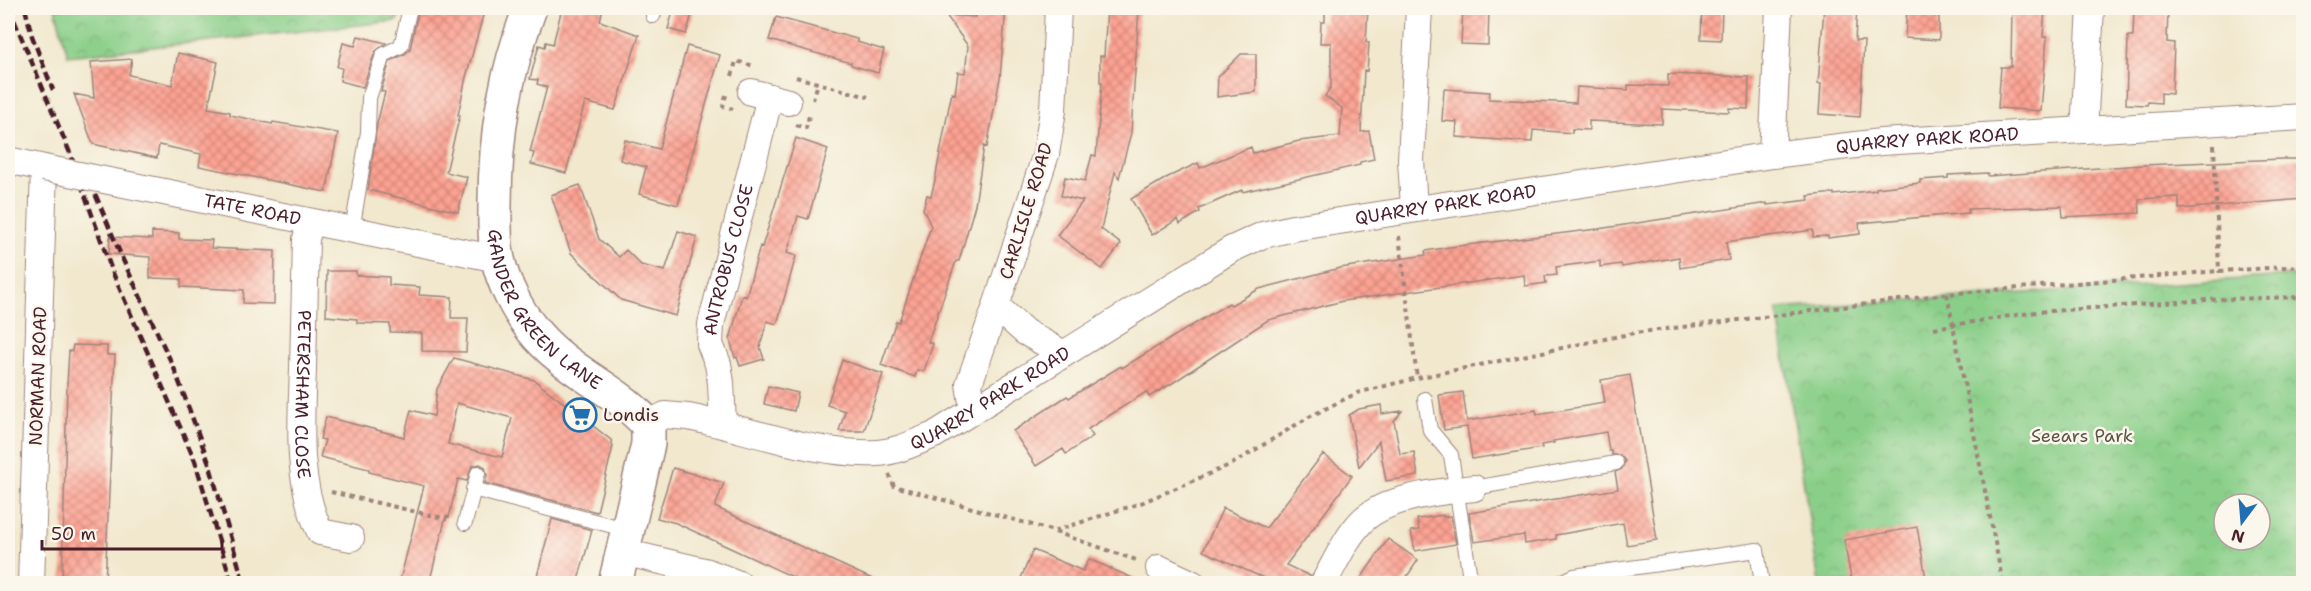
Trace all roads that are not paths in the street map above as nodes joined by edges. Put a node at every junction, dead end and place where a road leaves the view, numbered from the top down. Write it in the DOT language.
graph roads {
  1 [pos="410,8"];
  2 [pos="530,8"];
  3 [pos="1058,8"];
  4 [pos="1419,8"];
  5 [pos="1779,8"];
  6 [pos="2091,8"];
  7 [pos="770,97"];
  8 [pos="2304,117"];
  9 [pos="2084,130"];
  10 [pos="1772,155"];
  11 [pos="8,160"];
  12 [pos="44,168"];
  13 [pos="1405,209"];
  14 [pos="310,223"];
  15 [pos="352,231"];
  16 [pos="498,259"];
  17 [pos="996,306"];
  18 [pos="1062,353"];
  19 [pos="1425,399"];
  20 [pos="974,409"];
  21 [pos="648,424"];
  22 [pos="723,424"];
  23 [pos="1616,463"];
  24 [pos="478,473"];
  25 [pos="473,489"];
  26 [pos="1465,489"];
  27 [pos="465,523"];
  28 [pos="351,538"];
  29 [pos="626,541"];
  30 [pos="1160,568"];
  31 [pos="706,578"];
  32 [pos="31,584"];
  33 [pos="615,584"];
  34 [pos="739,584"];
  35 [pos="1193,584"];
  36 [pos="1323,584"];
  37 [pos="1471,584"];
  38 [pos="1557,584"];
  39 [pos="1762,584"];
  1 -- 15 [label="lane"];
  2 -- 16 [label="street, GANDER GREEN LANE"];
  3 -- 17 [label="street, CARLISLE ROAD"];
  4 -- 13 [label="street"];
  5 -- 10 [label="street"];
  6 -- 9 [label="street"];
  7 -- 22 [label="street, ANTROBUS CLOSE"];
  8 -- 9 [label="street, QUARRY PARK ROAD"];
  9 -- 10 [label="street, QUARRY PARK ROAD"];
  10 -- 13 [label="street, QUARRY PARK ROAD"];
  11 -- 12 [label="street, TATE ROAD"];
  12 -- 14 [label="street, TATE ROAD, bridge"];
  12 -- 32 [label="street, NORMAN ROAD"];
  13 -- 18 [label="street, QUARRY PARK ROAD"];
  14 -- 15 [label="street, TATE ROAD"];
  14 -- 28 [label="street, PETERSHAM CLOSE"];
  15 -- 16 [label="street, TATE ROAD"];
  16 -- 21 [label="street, GANDER GREEN LANE"];
  17 -- 18 [label="street"];
  17 -- 20 [label="street, CARLISLE ROAD"];
  18 -- 20 [label="street, QUARRY PARK ROAD"];
  19 -- 26 [label="lane"];
  20 -- 22 [label="street, QUARRY PARK ROAD"];
  21 -- 22 [label="street, QUARRY PARK ROAD"];
  21 -- 29 [label="street"];
  23 -- 26 [label="lane"];
  24 -- 25 [label="lane"];
  25 -- 27 [label="lane"];
  25 -- 29 [label="lane"];
  26 -- 36 [label="street"];
  26 -- 37 [label="lane"];
  29 -- 31 [label="street"];
  29 -- 33 [label="street"];
  30 -- 35 [label="street"];
  31 -- 34 [label="street"];
  38 -- 39 [label="lane"];
}
